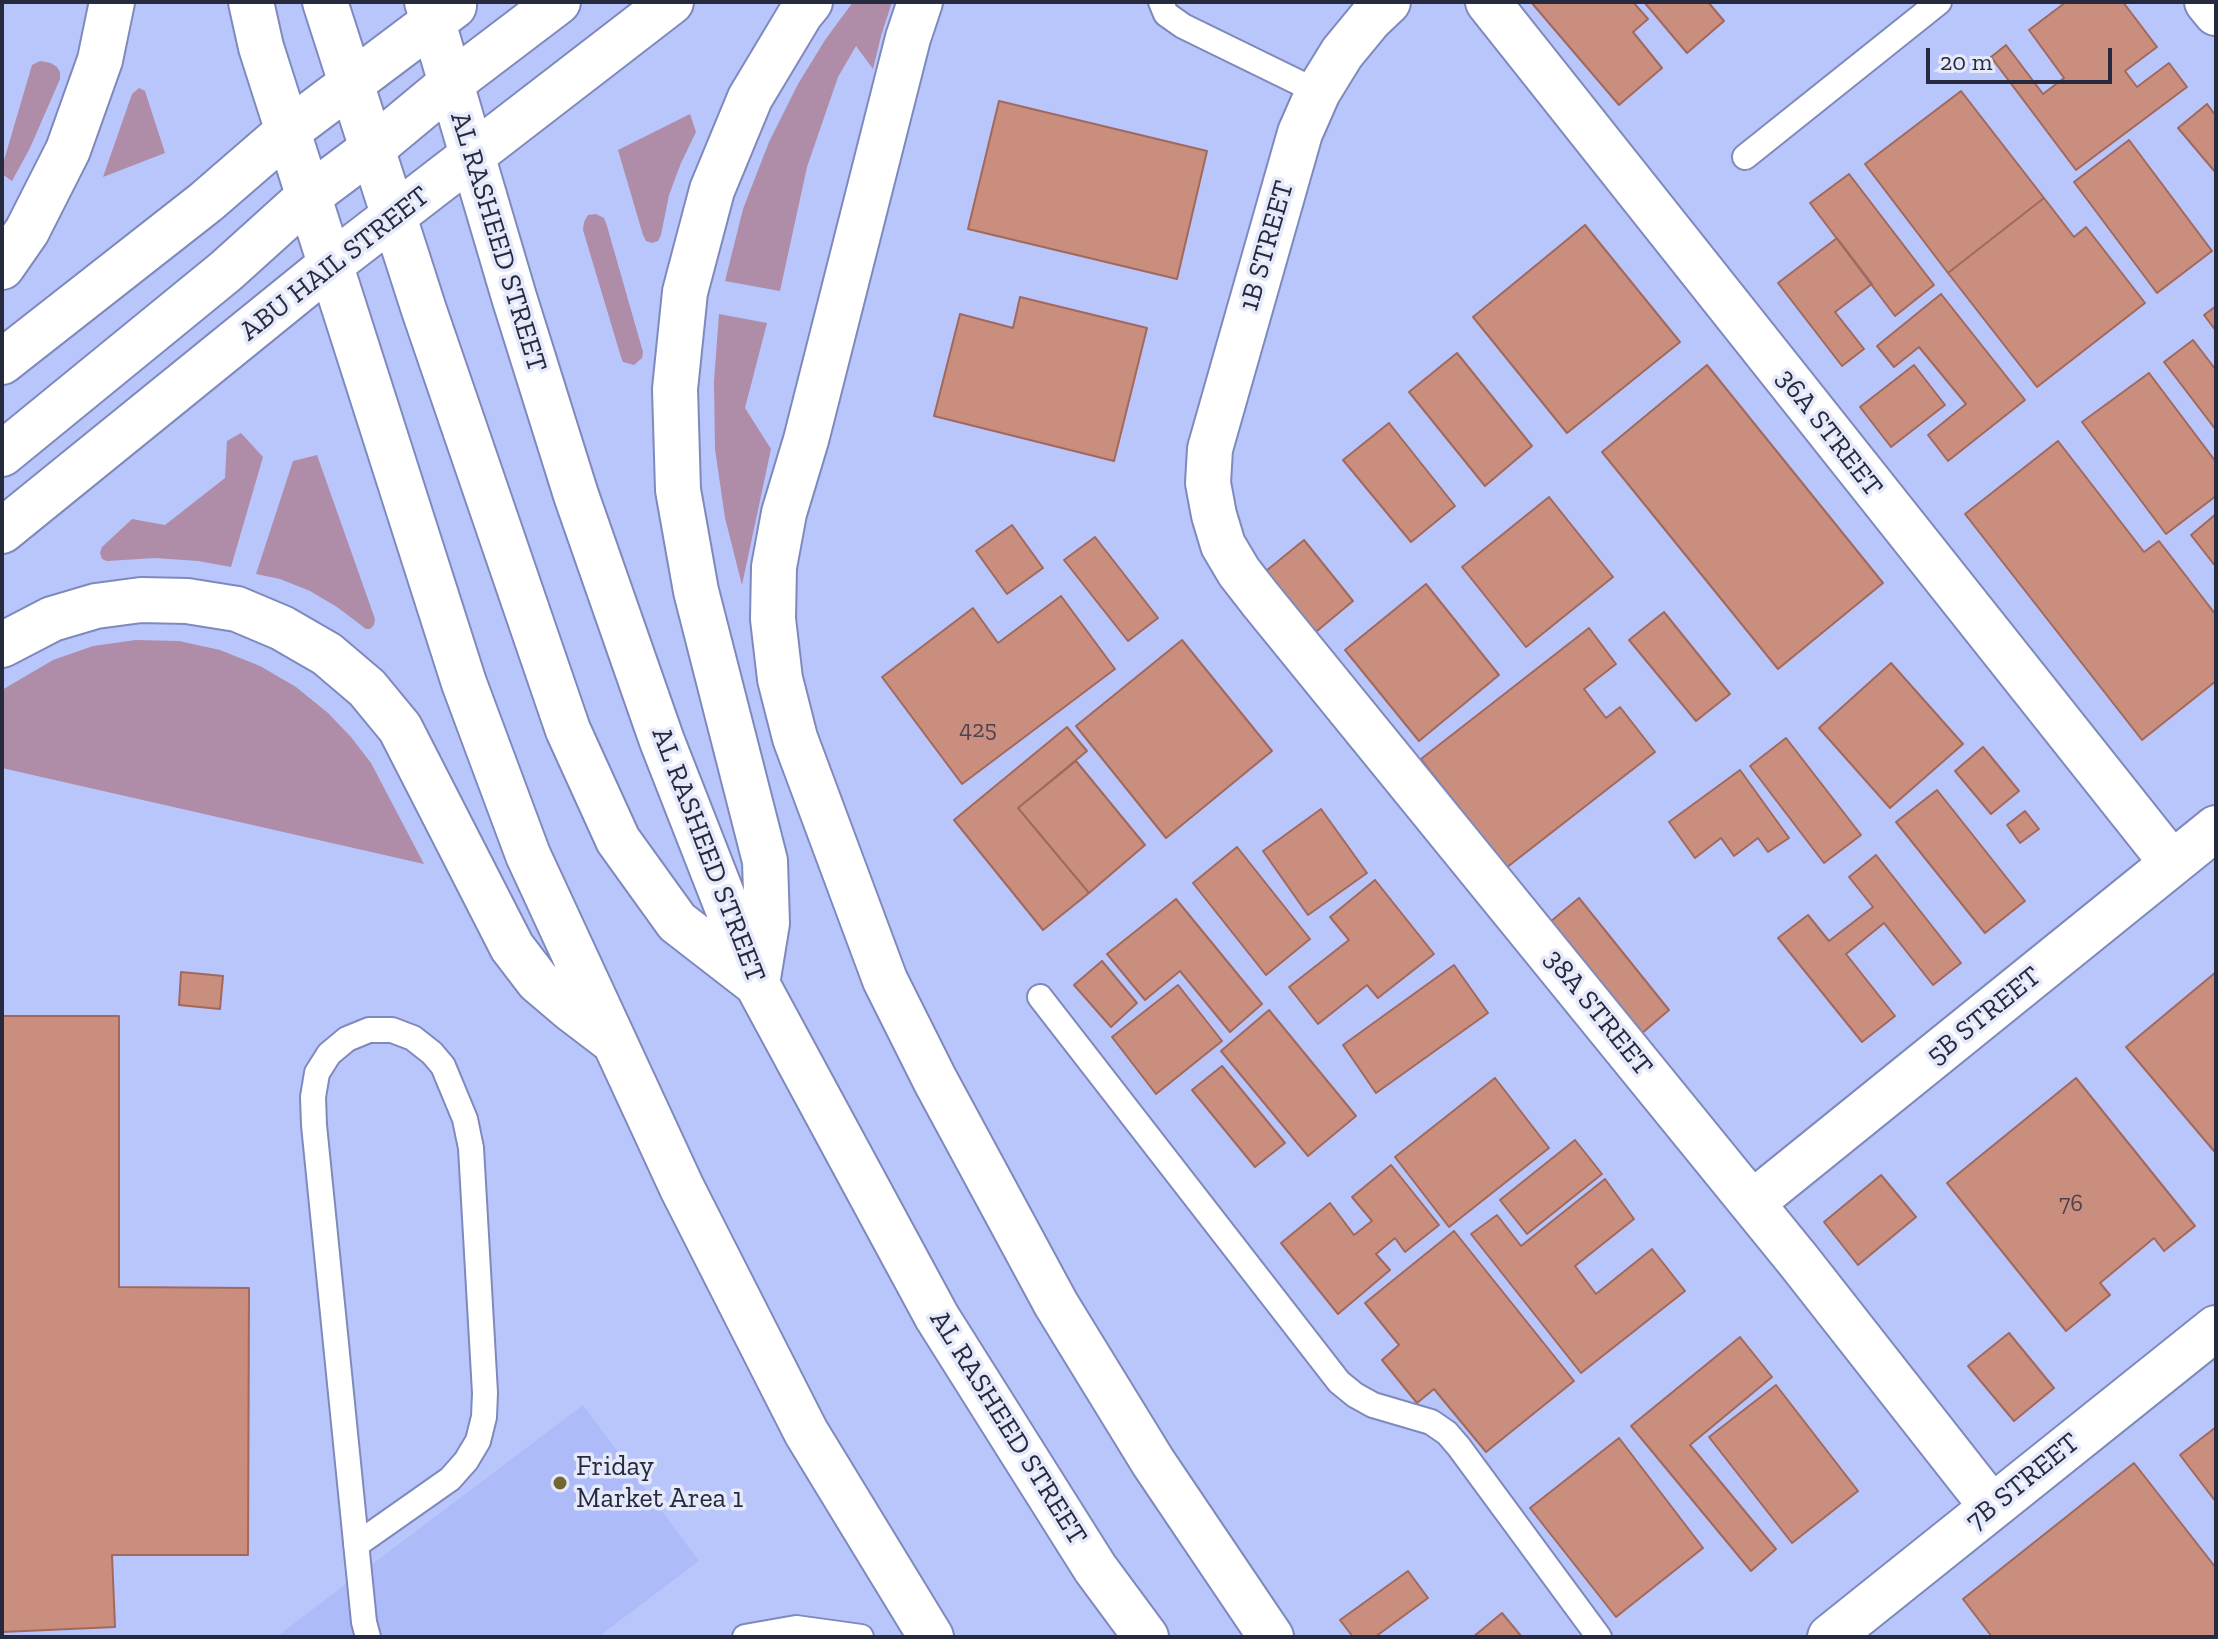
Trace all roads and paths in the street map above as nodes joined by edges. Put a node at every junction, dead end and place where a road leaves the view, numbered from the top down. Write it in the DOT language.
graph roads {
  1 [pos="112,2"];
  2 [pos="251,2"];
  3 [pos="325,2"];
  4 [pos="558,2"];
  5 [pos="671,2"];
  6 [pos="810,2"];
  7 [pos="920,2"];
  8 [pos="1161,2"];
  9 [pos="1388,2"];
  10 [pos="1488,2"];
  11 [pos="1939,2"];
  12 [pos="2207,2"];
  13 [pos="439,9"];
  14 [pos="2216,13"];
  15 [pos="352,84"];
  16 [pos="450,84"];
  17 [pos="1318,92"];
  18 [pos="288,131"];
  19 [pos="373,148"];
  20 [pos="472,156"];
  21 [pos="1745,157"];
  22 [pos="309,196"];
  23 [pos="395,216"];
  24 [pos="330,265"];
  25 [pos="2,267"];
  26 [pos="2,362"];
  27 [pos="2,454"];
  28 [pos="1214,515"];
  29 [pos="2,531"];
  30 [pos="2,645"];
  31 [pos="2216,828"];
  32 [pos="2172,863"];
  33 [pos="757,984"];
  34 [pos="1040,997"];
  35 [pos="613,1041"];
  36 [pos="1752,1203"];
  37 [pos="2216,1328"];
  38 [pos="1992,1507"];
  39 [pos="356,1545"];
  40 [pos="368,1637"];
  41 [pos="745,1637"];
  42 [pos="861,1637"];
  43 [pos="931,1637"];
  44 [pos="1146,1637"];
  45 [pos="1271,1637"];
  46 [pos="1599,1637"];
  47 [pos="1830,1637"];
  1 -- 25 [label="main road"];
  2 -- 18 [label="main road"];
  3 -- 15 [label="main road"];
  4 -- 16 [label="main road"];
  5 -- 20 [label="main road, ABU HAIL STREET"];
  6 -- 33 [label="main road"];
  7 -- 45 [label="main road"];
  8 -- 17 [label="lane"];
  9 -- 17 [label="main road, 1B STREET"];
  10 -- 32 [label="main road, 36A STREET"];
  11 -- 21 [label="lane"];
  12 -- 14 [label="main road"];
  13 -- 15 [label="main road"];
  13 -- 16 [label="main road, AL RASHEED STREET"];
  15 -- 18 [label="main road"];
  15 -- 19 [label="main road"];
  16 -- 19 [label="main road"];
  16 -- 20 [label="main road, AL RASHEED STREET"];
  17 -- 28 [label="main road, 1B STREET"];
  18 -- 22 [label="main road"];
  18 -- 26 [label="main road"];
  19 -- 22 [label="main road"];
  19 -- 23 [label="main road"];
  20 -- 23 [label="main road, ABU HAIL STREET"];
  20 -- 33 [label="main road, AL RASHEED STREET"];
  22 -- 24 [label="main road"];
  22 -- 27 [label="main road"];
  23 -- 24 [label="main road, ABU HAIL STREET"];
  23 -- 33 [label="main road"];
  24 -- 29 [label="main road, ABU HAIL STREET"];
  24 -- 35 [label="main road"];
  28 -- 36 [label="main road, 38A STREET"];
  30 -- 35 [label="main road"];
  31 -- 32 [label="main road, 5B STREET"];
  32 -- 36 [label="main road, 5B STREET"];
  33 -- 44 [label="main road, AL RASHEED STREET"];
  34 -- 46 [label="lane"];
  35 -- 43 [label="main road"];
  36 -- 38 [label="main road, 38A STREET"];
  37 -- 38 [label="main road, 7B STREET"];
  38 -- 47 [label="main road, 7B STREET"];
  39 -- 39 [label="lane"];
  39 -- 40 [label="lane"];
  41 -- 42 [label="lane"];
}
